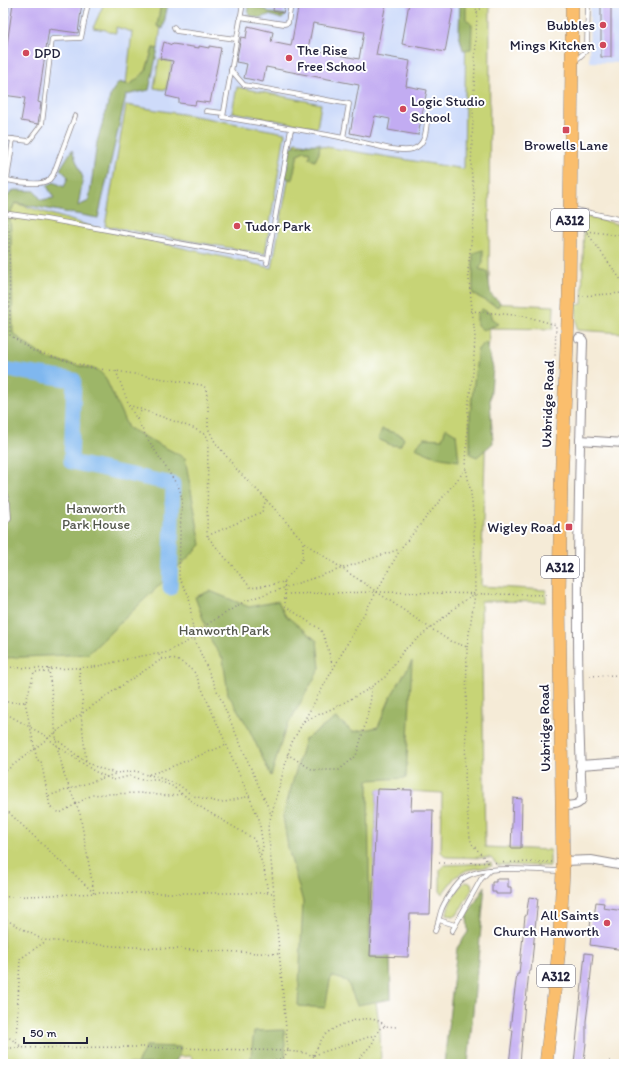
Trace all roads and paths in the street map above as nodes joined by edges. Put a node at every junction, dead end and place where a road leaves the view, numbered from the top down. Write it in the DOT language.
graph roads {
  1 [pos="7,3"];
  2 [pos="88,3"];
  3 [pos="243,3"];
  4 [pos="291,3"];
  5 [pos="475,3"];
  6 [pos="487,3"];
  7 [pos="572,3"];
  8 [pos="588,3"];
  9 [pos="477,12"];
  10 [pos="240,17"];
  11 [pos="174,27"];
  12 [pos="3,30"];
  13 [pos="236,39"];
  14 [pos="572,62"];
  15 [pos="231,70"];
  16 [pos="206,111"];
  17 [pos="223,113"];
  18 [pos="75,116"];
  19 [pos="427,121"];
  20 [pos="291,129"];
  21 [pos="3,138"];
  22 [pos="343,138"];
  23 [pos="13,139"];
  24 [pos="7,180"];
  25 [pos="3,190"];
  26 [pos="570,208"];
  27 [pos="3,213"];
  28 [pos="3,218"];
  29 [pos="624,220"];
  30 [pos="624,236"];
  31 [pos="624,284"];
  32 [pos="624,293"];
  33 [pos="582,296"];
  34 [pos="471,311"];
  35 [pos="556,333"];
  36 [pos="579,338"];
  37 [pos="116,371"];
  38 [pos="129,405"];
  39 [pos="144,410"];
  40 [pos="137,419"];
  41 [pos="211,436"];
  42 [pos="207,438"];
  43 [pos="580,440"];
  44 [pos="624,443"];
  45 [pos="466,469"];
  46 [pos="3,490"];
  47 [pos="266,499"];
  48 [pos="3,526"];
  49 [pos="207,536"];
  50 [pos="302,540"];
  51 [pos="401,548"];
  52 [pos="342,568"];
  53 [pos="284,582"];
  54 [pos="284,588"];
  55 [pos="377,592"];
  56 [pos="285,594"];
  57 [pos="475,594"];
  58 [pos="559,595"];
  59 [pos="430,628"];
  60 [pos="194,638"];
  61 [pos="467,647"];
  62 [pos="159,654"];
  63 [pos="162,659"];
  64 [pos="3,667"];
  65 [pos="79,668"];
  66 [pos="333,668"];
  67 [pos="49,669"];
  68 [pos="50,672"];
  69 [pos="624,675"];
  70 [pos="578,676"];
  71 [pos="371,688"];
  72 [pos="3,702"];
  73 [pos="25,702"];
  74 [pos="3,712"];
  75 [pos="81,714"];
  76 [pos="303,722"];
  77 [pos="30,726"];
  78 [pos="56,732"];
  79 [pos="48,738"];
  80 [pos="56,739"];
  81 [pos="227,744"];
  82 [pos="57,746"];
  83 [pos="34,748"];
  84 [pos="288,754"];
  85 [pos="86,761"];
  86 [pos="624,762"];
  87 [pos="580,765"];
  88 [pos="3,773"];
  89 [pos="116,773"];
  90 [pos="147,775"];
  91 [pos="106,776"];
  92 [pos="70,788"];
  93 [pos="182,794"];
  94 [pos="48,796"];
  95 [pos="250,796"];
  96 [pos="76,804"];
  97 [pos="562,806"];
  98 [pos="3,807"];
  99 [pos="271,814"];
  100 [pos="260,857"];
  101 [pos="488,862"];
  102 [pos="439,863"];
  103 [pos="560,865"];
  104 [pos="624,866"];
  105 [pos="490,870"];
  106 [pos="94,893"];
  107 [pos="268,893"];
  108 [pos="274,893"];
  109 [pos="3,897"];
  110 [pos="3,918"];
  111 [pos="439,920"];
  112 [pos="455,926"];
  113 [pos="435,931"];
  114 [pos="452,931"];
  115 [pos="46,940"];
  116 [pos="280,954"];
  117 [pos="385,1026"];
  118 [pos="397,1027"];
  119 [pos="3,1032"];
  120 [pos="375,1035"];
  121 [pos="3,1036"];
  122 [pos="7,1036"];
  123 [pos="16,1043"];
  124 [pos="3,1048"];
  125 [pos="23,1048"];
  126 [pos="288,1051"];
  127 [pos="314,1055"];
  128 [pos="610,1060"];
  129 [pos="268,1064"];
  130 [pos="317,1064"];
  131 [pos="354,1064"];
  132 [pos="546,1064"];
  133 [pos="610,1064"];
  1 -- 12 [label="lane"];
  2 -- 23 [label="lane"];
  3 -- 10 [label="lane"];
  4 -- 10 [label="lane"];
  5 -- 9 [label="path"];
  6 -- 9 [label="path"];
  7 -- 14 [label="main road, Uxbridge Road / A312"];
  8 -- 14 [label="lane"];
  9 -- 34 [label="path"];
  10 -- 13 [label="lane"];
  11 -- 13 [label="lane"];
  13 -- 15 [label="lane"];
  14 -- 26 [label="main road, Uxbridge Road / A312"];
  15 -- 17 [label="lane"];
  15 -- 22 [label="lane"];
  16 -- 17 [label="lane"];
  17 -- 20 [label="lane"];
  18 -- 24 [label="lane"];
  19 -- 22 [label="lane"];
  20 -- 22 [label="lane"];
  20 -- 27 [label="lane"];
  21 -- 23 [label="lane"];
  23 -- 24 [label="lane"];
  24 -- 25 [label="lane"];
  26 -- 29 [label="lane"];
  26 -- 58 [label="main road, Uxbridge Road / A312"];
  28 -- 37 [label="path"];
  30 -- 31 [label="path"];
  32 -- 33 [label="path"];
  34 -- 35 [label="path"];
  34 -- 45 [label="path"];
  36 -- 43 [label="street"];
  37 -- 38 [label="path"];
  37 -- 41 [label="path"];
  38 -- 39 [label="path"];
  38 -- 40 [label="path"];
  39 -- 40 [label="path"];
  39 -- 42 [label="path"];
  40 -- 60 [label="path"];
  41 -- 42 [label="path"];
  41 -- 47 [label="path"];
  42 -- 49 [label="path"];
  43 -- 44 [label="street"];
  43 -- 70 [label="street"];
  45 -- 51 [label="path"];
  45 -- 57 [label="path"];
  46 -- 48 [label="lane"];
  47 -- 49 [label="path"];
  47 -- 50 [label="path"];
  49 -- 53 [label="path"];
  50 -- 52 [label="path"];
  50 -- 53 [label="path"];
  51 -- 52 [label="path"];
  51 -- 55 [label="path"];
  52 -- 54 [label="path"];
  52 -- 55 [label="path"];
  53 -- 54 [label="path"];
  54 -- 56 [label="path"];
  54 -- 60 [label="path"];
  55 -- 56 [label="path"];
  55 -- 57 [label="path"];
  55 -- 59 [label="path"];
  55 -- 66 [label="path"];
  56 -- 66 [label="path"];
  57 -- 58 [label="path"];
  57 -- 59 [label="path"];
  57 -- 61 [label="path"];
  58 -- 97 [label="main road, Uxbridge Road / A312"];
  59 -- 61 [label="path"];
  59 -- 71 [label="path"];
  60 -- 62 [label="path"];
  60 -- 99 [label="path"];
  61 -- 101 [label="path"];
  62 -- 63 [label="path"];
  62 -- 65 [label="path"];
  63 -- 75 [label="path"];
  63 -- 81 [label="path"];
  64 -- 67 [label="path"];
  65 -- 67 [label="path"];
  65 -- 75 [label="path"];
  66 -- 76 [label="path"];
  67 -- 68 [label="path"];
  68 -- 73 [label="path"];
  68 -- 78 [label="path"];
  69 -- 70 [label="path"];
  70 -- 87 [label="street"];
  71 -- 76 [label="path"];
  71 -- 84 [label="path"];
  72 -- 73 [label="path"];
  73 -- 77 [label="path"];
  74 -- 77 [label="path"];
  75 -- 78 [label="path"];
  75 -- 85 [label="path"];
  76 -- 84 [label="path"];
  77 -- 79 [label="path"];
  77 -- 83 [label="path"];
  78 -- 79 [label="path"];
  78 -- 80 [label="path"];
  79 -- 82 [label="path"];
  79 -- 83 [label="path"];
  80 -- 82 [label="path"];
  80 -- 85 [label="path"];
  81 -- 90 [label="path"];
  81 -- 95 [label="path"];
  82 -- 91 [label="path"];
  82 -- 92 [label="path"];
  83 -- 88 [label="path"];
  83 -- 94 [label="path"];
  84 -- 99 [label="path"];
  85 -- 89 [label="path"];
  86 -- 87 [label="street"];
  87 -- 97 [label="street"];
  89 -- 90 [label="path"];
  89 -- 91 [label="path"];
  90 -- 95 [label="path"];
  91 -- 92 [label="path"];
  91 -- 93 [label="path"];
  92 -- 94 [label="path"];
  92 -- 96 [label="path"];
  93 -- 96 [label="path"];
  93 -- 100 [label="path"];
  94 -- 96 [label="path"];
  95 -- 100 [label="path"];
  96 -- 106 [label="path"];
  97 -- 103 [label="main road, Uxbridge Road / A312"];
  98 -- 106 [label="path"];
  99 -- 108 [label="path"];
  100 -- 107 [label="path"];
  101 -- 102 [label="path"];
  101 -- 103 [label="path"];
  103 -- 104 [label="street"];
  103 -- 105 [label="lane"];
  103 -- 132 [label="main road, Uxbridge Road / A312"];
  105 -- 111 [label="lane"];
  105 -- 112 [label="lane"];
  106 -- 107 [label="path"];
  106 -- 109 [label="path"];
  107 -- 108 [label="path"];
  108 -- 116 [label="path"];
  110 -- 115 [label="path"];
  111 -- 112 [label="lane"];
  111 -- 113 [label="lane"];
  112 -- 114 [label="lane"];
  115 -- 116 [label="path"];
  115 -- 123 [label="path"];
  116 -- 126 [label="path"];
  117 -- 118 [label="path"];
  117 -- 120 [label="path"];
  117 -- 127 [label="path"];
  119 -- 122 [label="path"];
  120 -- 127 [label="path"];
  120 -- 131 [label="path"];
  121 -- 122 [label="path"];
  122 -- 123 [label="path"];
  123 -- 125 [label="path"];
  124 -- 125 [label="path"];
  125 -- 126 [label="path"];
  126 -- 127 [label="path"];
  126 -- 129 [label="path"];
  127 -- 130 [label="path"];
  128 -- 133 [label="path"];
}
